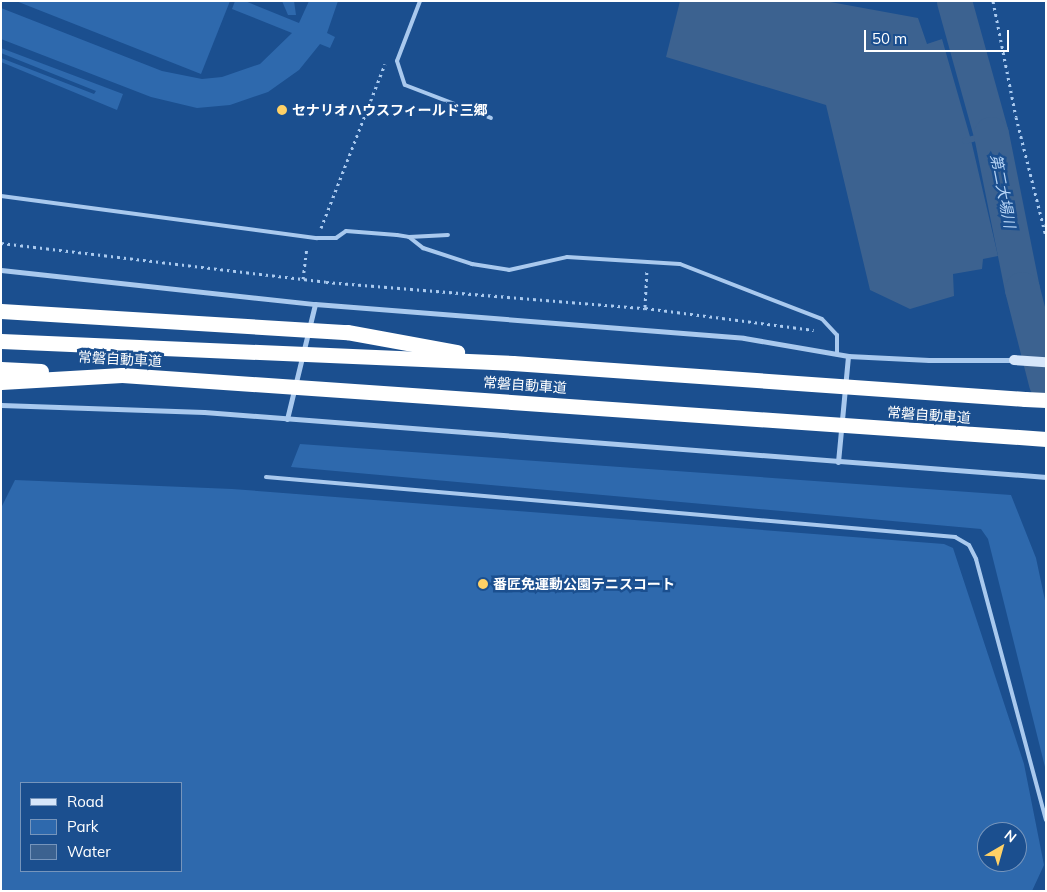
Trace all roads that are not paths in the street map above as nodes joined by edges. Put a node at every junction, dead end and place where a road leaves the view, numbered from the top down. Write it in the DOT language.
graph roads {
  1 [pos="420,1"];
  2 [pos="491,118"];
  3 [pos="1,196"];
  4 [pos="448,235"];
  5 [pos="409,237"];
  6 [pos="1,270"];
  7 [pos="315,304"];
  8 [pos="1,312"];
  9 [pos="1,341"];
  10 [pos="837,354"];
  11 [pos="848,356"];
  12 [pos="1014,360"];
  13 [pos="1046,362"];
  14 [pos="513,363"];
  15 [pos="1,369"];
  16 [pos="122,375"];
  17 [pos="1,382"];
  18 [pos="1046,400"];
  19 [pos="1,405"];
  20 [pos="287,419"];
  21 [pos="1046,439"];
  22 [pos="838,462"];
  23 [pos="266,477"];
  24 [pos="1044,477"];
  25 [pos="1046,820"];
  1 -- 2 [label="lane"];
  3 -- 5 [label="lane"];
  4 -- 5 [label="lane"];
  5 -- 10 [label="lane"];
  6 -- 7 [label="street"];
  7 -- 10 [label="street"];
  7 -- 20 [label="street"];
  8 -- 14 [label="highway, bridge"];
  9 -- 14 [label="highway, 常磐自動車道, bridge"];
  10 -- 11 [label="street"];
  11 -- 12 [label="street"];
  11 -- 22 [label="street"];
  12 -- 13 [label="street"];
  14 -- 18 [label="highway, 常磐自動車道, bridge"];
  15 -- 16 [label="highway, 常磐自動車道"];
  16 -- 17 [label="highway"];
  16 -- 21 [label="highway, 常磐自動車道, bridge"];
  19 -- 20 [label="street"];
  20 -- 22 [label="street"];
  22 -- 24 [label="street"];
  23 -- 25 [label="lane"];
}
